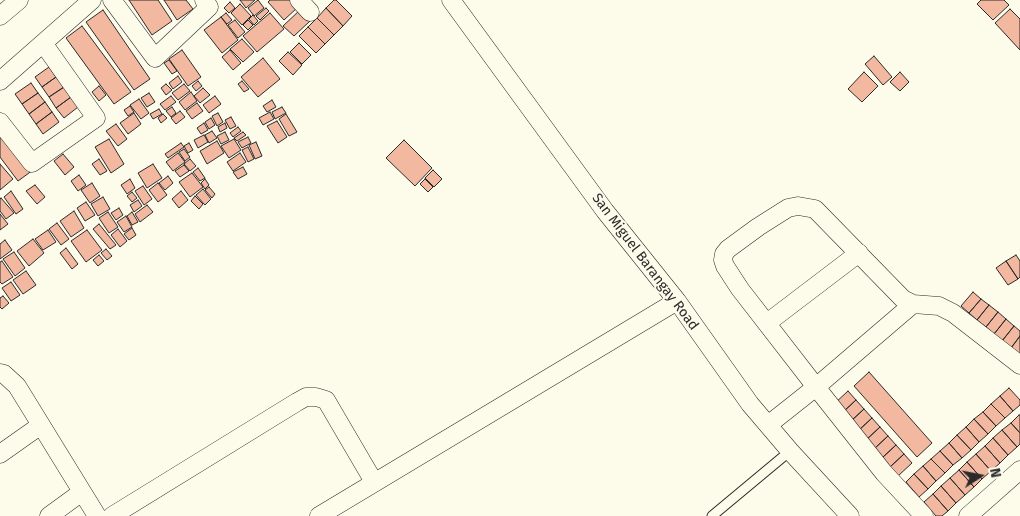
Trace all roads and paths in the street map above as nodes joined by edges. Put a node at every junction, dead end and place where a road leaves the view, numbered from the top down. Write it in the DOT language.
graph roads {
  1 [pos="19,0"];
  2 [pos="92,0"];
  3 [pos="112,0"];
  4 [pos="204,0"];
  5 [pos="451,0"];
  6 [pos="0,16"];
  7 [pos="43,43"];
  8 [pos="0,81"];
  9 [pos="0,122"];
  10 [pos="859,253"];
  11 [pos="677,301"];
  12 [pos="913,304"];
  13 [pos="767,323"];
  14 [pos="1020,365"];
  15 [pos="0,373"];
  16 [pos="816,387"];
  17 [pos="42,424"];
  18 [pos="768,425"];
  19 [pos="790,451"];
  20 [pos="0,454"];
  21 [pos="1020,470"];
  22 [pos="374,482"];
  23 [pos="82,492"];
  24 [pos="49,516"];
  25 [pos="97,516"];
  26 [pos="112,516"];
  27 [pos="319,516"];
  28 [pos="712,516"];
  29 [pos="850,516"];
  30 [pos="924,516"];
  31 [pos="968,516"];
  1 -- 6 [label="street"];
  2 -- 7 [label="street"];
  3 -- 4 [label="street"];
  5 -- 11 [label="street, San Miguel Barangay Road"];
  7 -- 8 [label="street"];
  7 -- 9 [label="street"];
  10 -- 12 [label="street"];
  10 -- 13 [label="street"];
  10 -- 13 [label="street"];
  11 -- 18 [label="street, San Miguel Barangay Road"];
  11 -- 22 [label="street"];
  12 -- 14 [label="street"];
  12 -- 16 [label="street"];
  13 -- 16 [label="street"];
  15 -- 17 [label="street"];
  16 -- 18 [label="street"];
  16 -- 30 [label="street"];
  17 -- 20 [label="street"];
  17 -- 23 [label="street"];
  18 -- 19 [label="street, San Miguel Barangay Road"];
  19 -- 28 [label="lane"];
  19 -- 29 [label="street, San Miguel Barangay Road"];
  21 -- 31 [label="street"];
  22 -- 26 [label="street"];
  22 -- 27 [label="street"];
  23 -- 24 [label="street"];
  23 -- 25 [label="street"];
}
